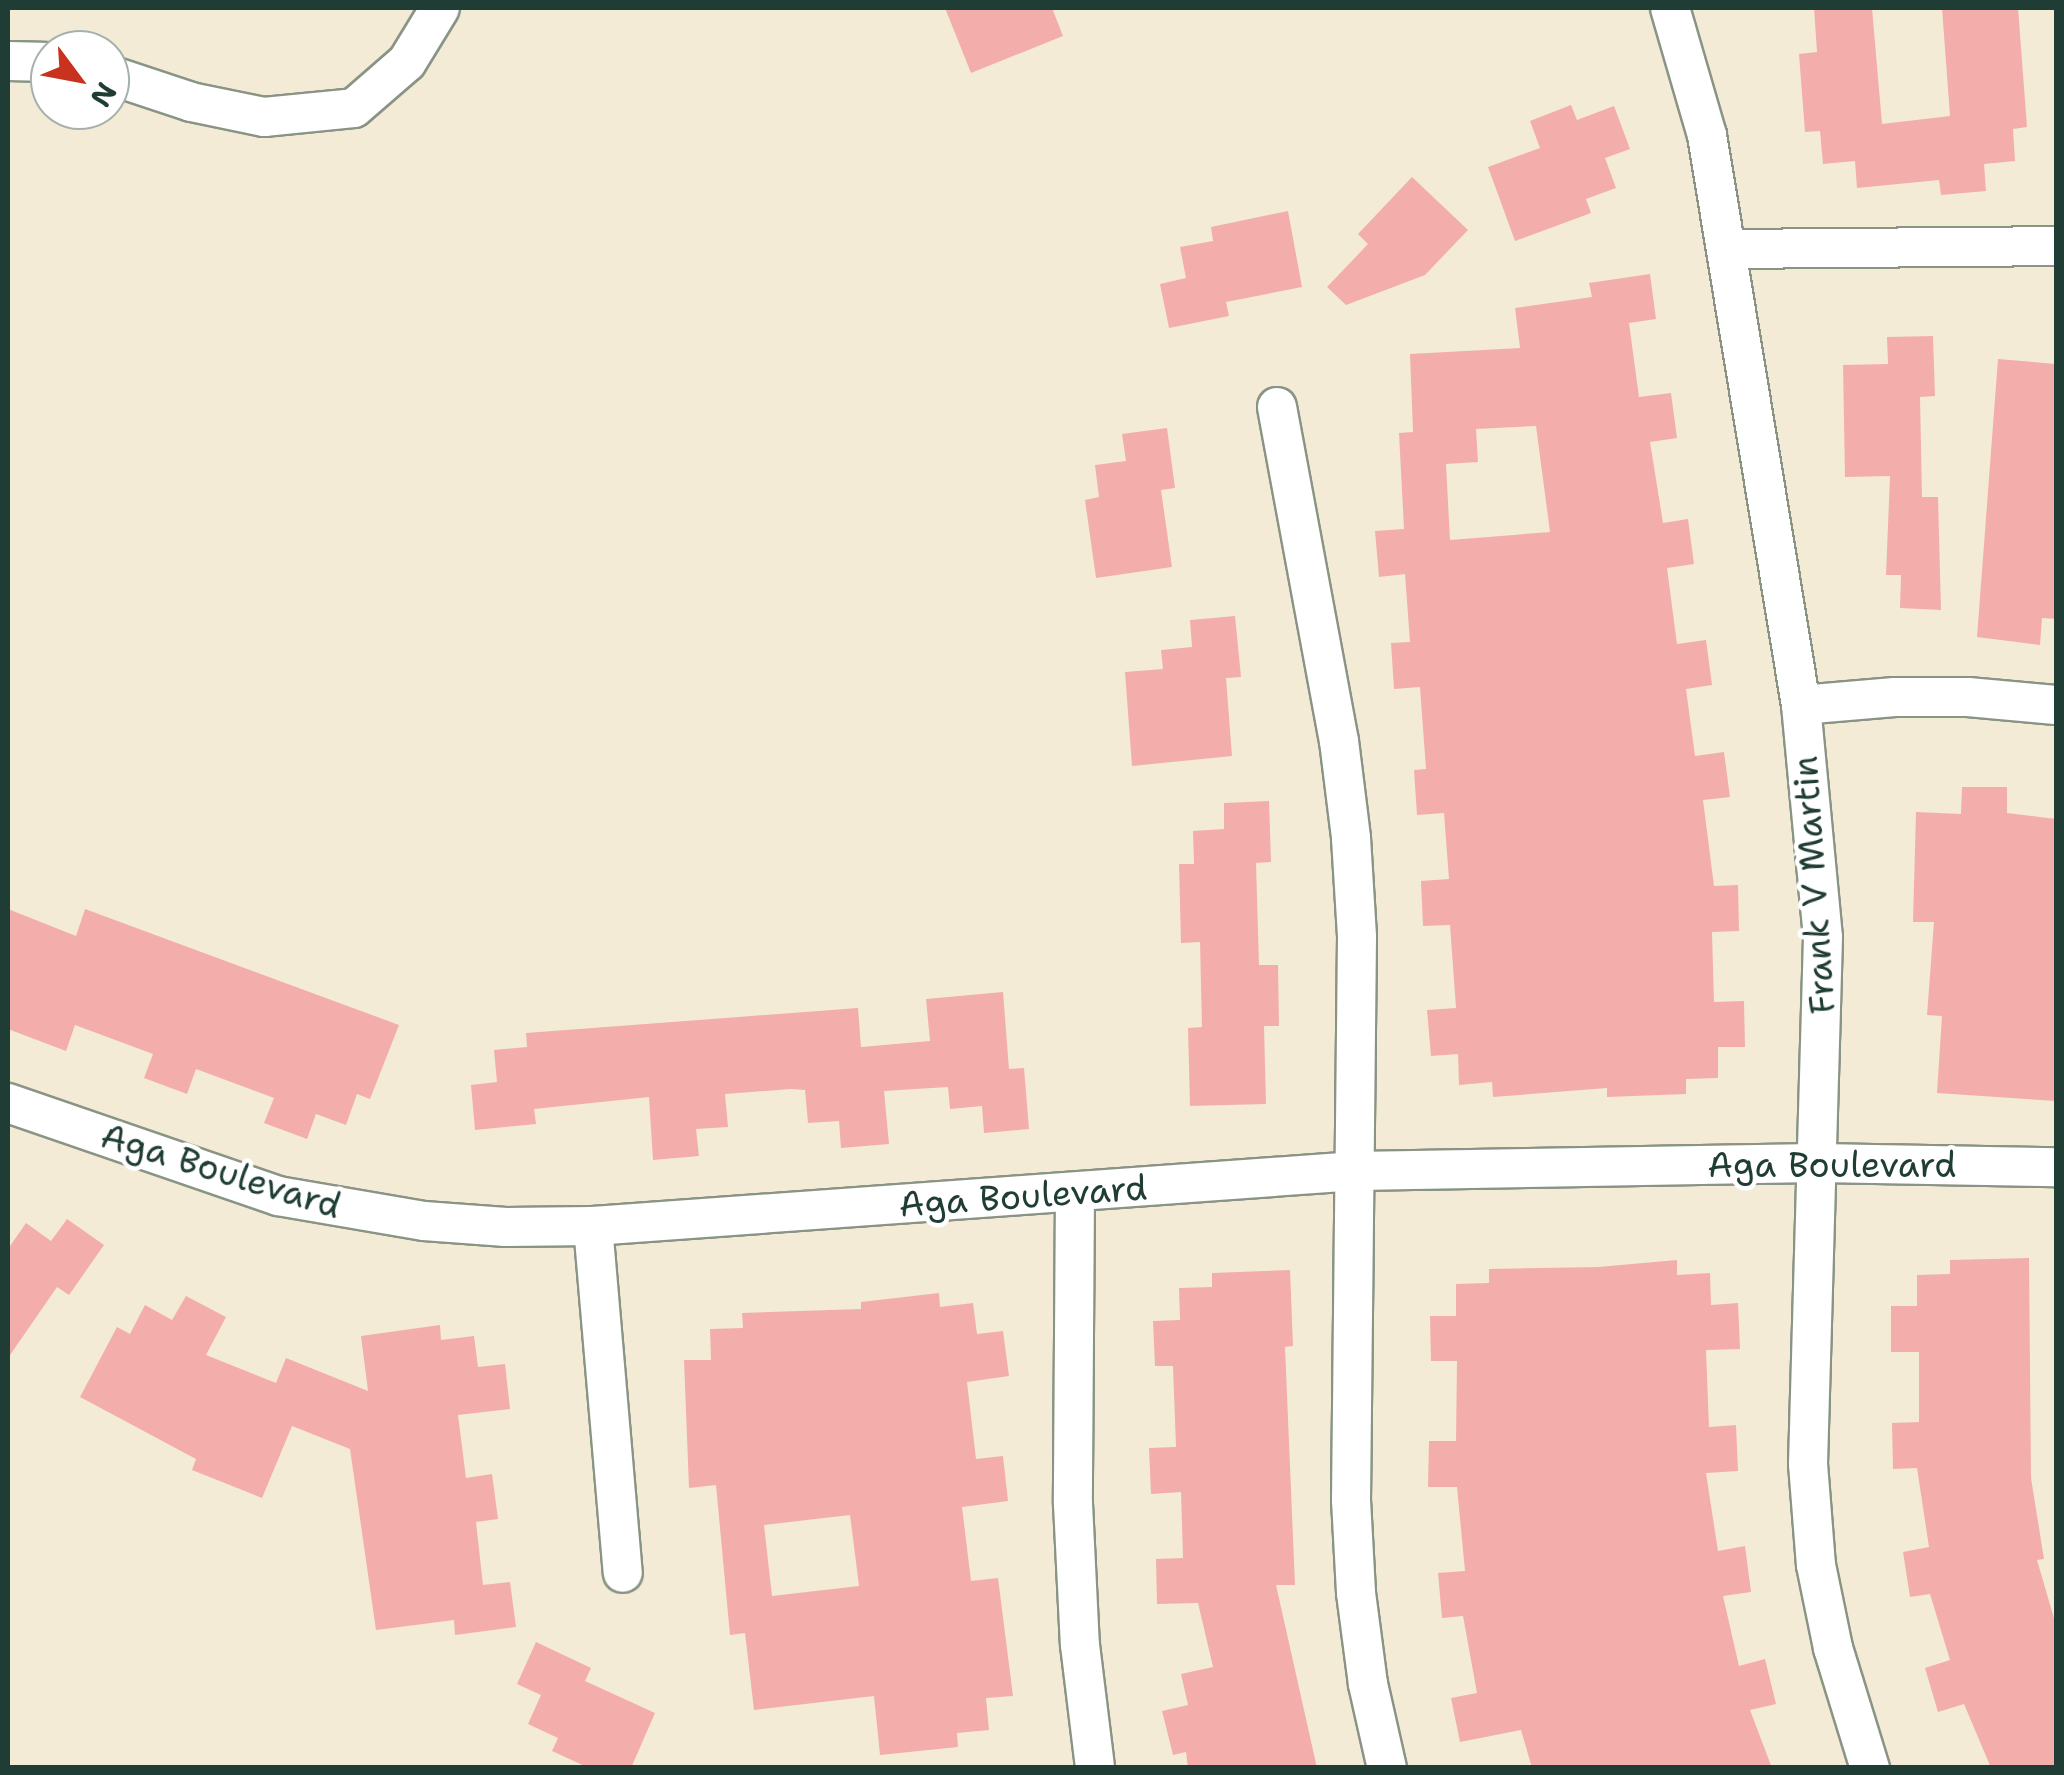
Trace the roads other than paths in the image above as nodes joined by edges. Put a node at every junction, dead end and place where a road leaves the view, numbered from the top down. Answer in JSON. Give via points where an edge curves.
{"nodes":[{"id":1,"x":440,"y":8,"type":"edge"},
{"id":2,"x":1670,"y":8,"type":"edge"},
{"id":3,"x":130,"y":82,"type":"edge"},
{"id":4,"x":2056,"y":246,"type":"edge"},
{"id":5,"x":1728,"y":249,"type":"junction"},
{"id":6,"x":1276,"y":407,"type":"dead end"},
{"id":7,"x":2056,"y":705,"type":"edge"},
{"id":8,"x":1801,"y":706,"type":"junction"},
{"id":9,"x":8,"y":1103,"type":"edge"},
{"id":10,"x":1815,"y":1164,"type":"junction"},
{"id":11,"x":2056,"y":1167,"type":"edge"},
{"id":12,"x":1356,"y":1171,"type":"junction"},
{"id":13,"x":1076,"y":1192,"type":"junction"},
{"id":14,"x":593,"y":1226,"type":"junction"},
{"id":15,"x":624,"y":1573,"type":"dead end"},
{"id":16,"x":1095,"y":1768,"type":"edge"},
{"id":17,"x":1388,"y":1768,"type":"edge"},
{"id":18,"x":1870,"y":1768,"type":"edge"}],
"edges":[{"from":1,"to":3,"type":"street","via":[[407,62],[354,108],[264,117]]},
{"from":2,"to":5,"type":"street","name":"Frank V Martin","via":[[1707,135]]},
{"from":4,"to":5,"type":"street"},
{"from":5,"to":8,"type":"street","name":"Frank V Martin"},
{"from":6,"to":12,"type":"street","via":[[1339,742],[1350,838]]},
{"from":7,"to":8,"type":"street","via":[[1894,697]]},
{"from":8,"to":10,"type":"street","name":"Frank V Martin","via":[[1823,937]]},
{"from":9,"to":14,"type":"street","name":"Aga Boulevard","via":[[278,1196],[424,1221]]},
{"from":10,"to":11,"type":"street","name":"Aga Boulevard"},
{"from":10,"to":12,"type":"street","name":"Aga Boulevard"},
{"from":10,"to":18,"type":"street","name":"Frank V Martin","via":[[1808,1464],[1816,1565]]},
{"from":12,"to":13,"type":"street","name":"Aga Boulevard"},
{"from":12,"to":17,"type":"street","via":[[1352,1519],[1368,1684]]},
{"from":13,"to":14,"type":"street","name":"Aga Boulevard"},
{"from":13,"to":16,"type":"street","via":[[1074,1504],[1080,1645]]},
{"from":14,"to":15,"type":"street"}]}
